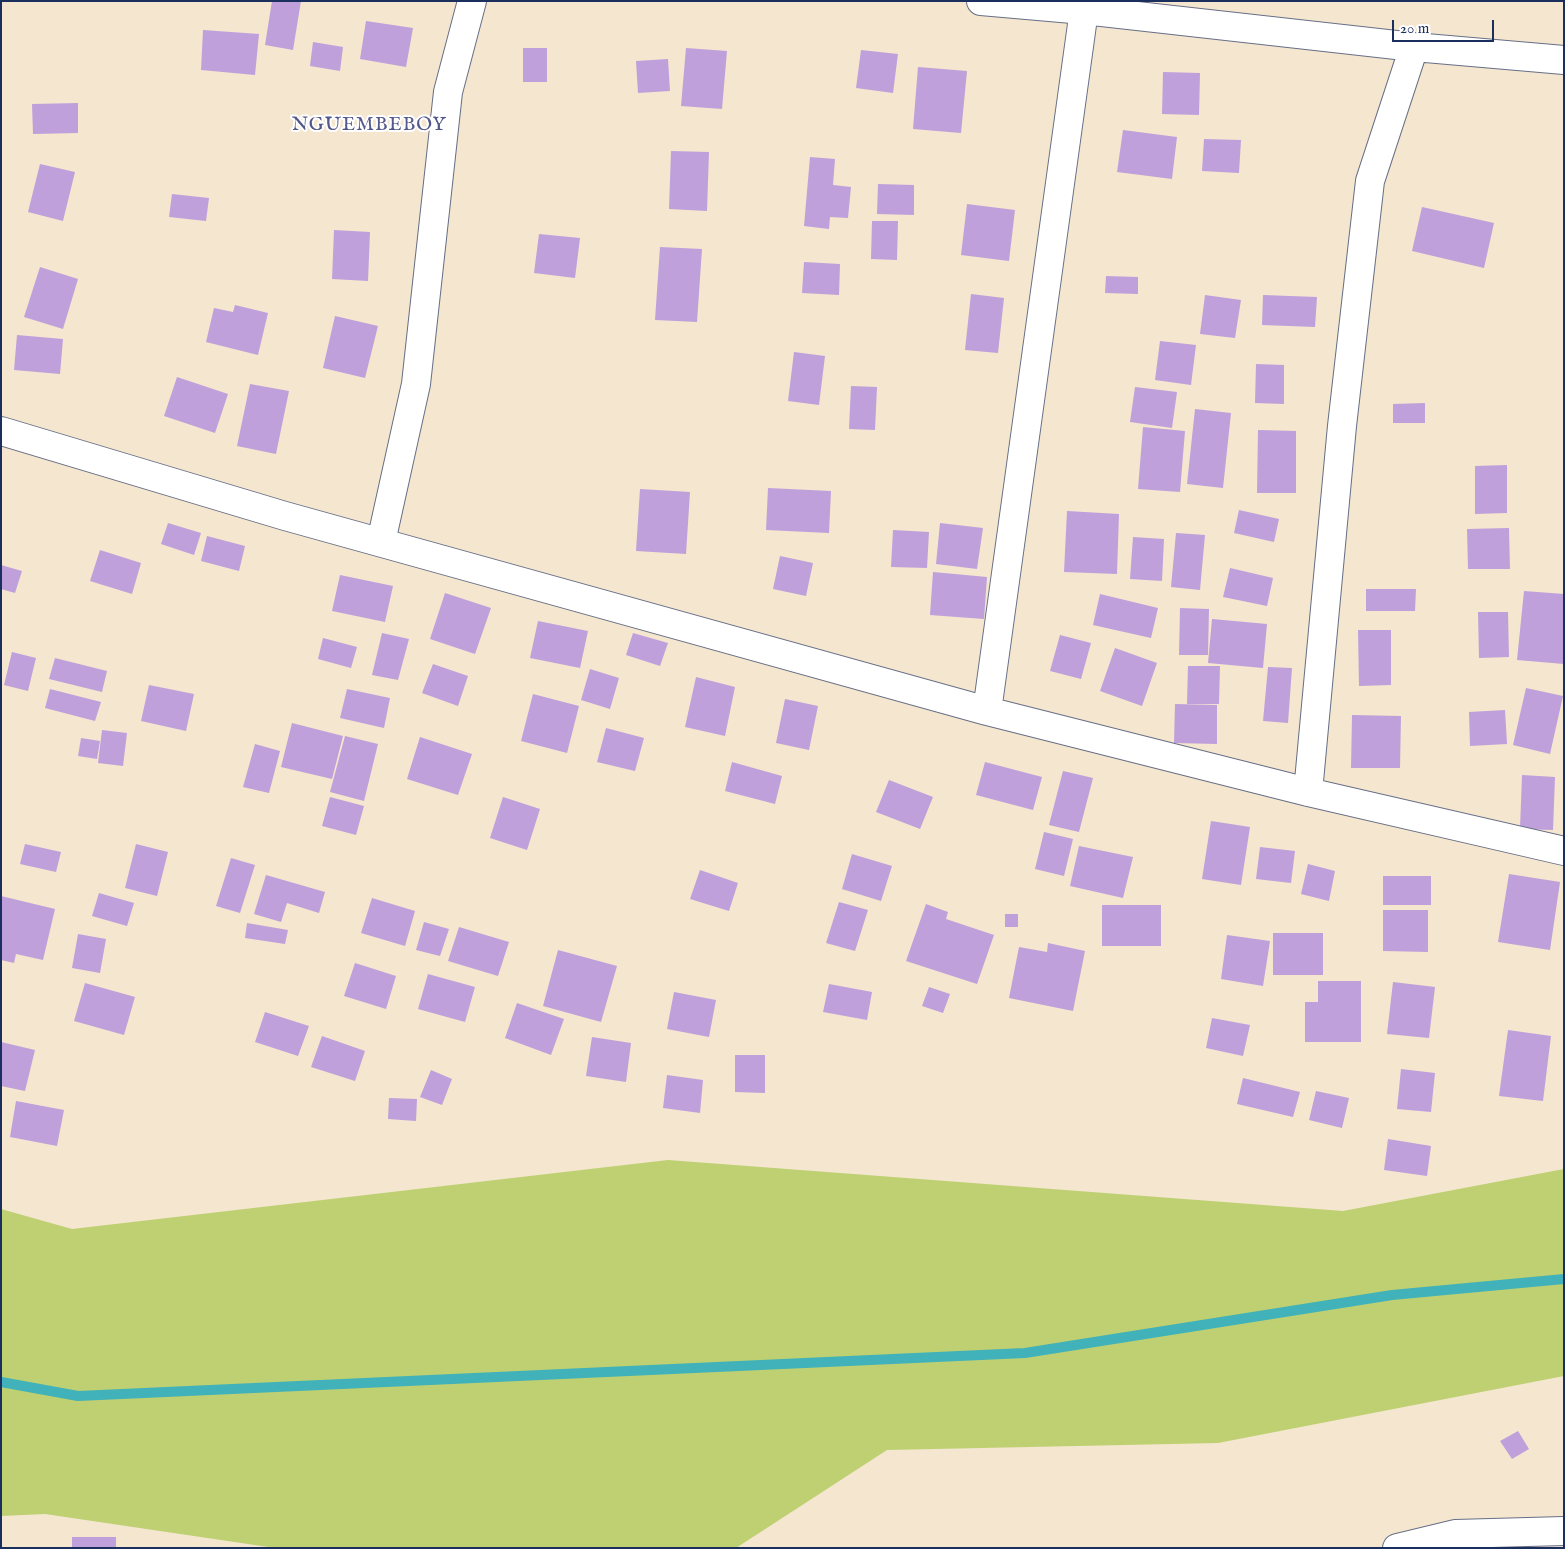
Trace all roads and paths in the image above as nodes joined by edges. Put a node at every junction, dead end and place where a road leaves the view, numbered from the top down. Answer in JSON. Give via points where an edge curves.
{"nodes":[{"id":1,"x":472,"y":1,"type":"edge"},
{"id":2,"x":981,"y":1,"type":"edge"},
{"id":3,"x":1084,"y":10,"type":"junction"},
{"id":4,"x":1414,"y":47,"type":"junction"},
{"id":5,"x":1564,"y":60,"type":"edge"},
{"id":6,"x":1,"y":431,"type":"edge"},
{"id":7,"x":381,"y":542,"type":"junction"},
{"id":8,"x":987,"y":711,"type":"junction"},
{"id":9,"x":1308,"y":792,"type":"junction"},
{"id":10,"x":1564,"y":851,"type":"edge"},
{"id":11,"x":1564,"y":1531,"type":"edge"},
{"id":12,"x":1398,"y":1548,"type":"edge"}],
"edges":[{"from":1,"to":7,"type":"street","via":[[448,92],[416,384]]},
{"from":2,"to":3,"type":"street"},
{"from":3,"to":4,"type":"street"},
{"from":3,"to":8,"type":"street"},
{"from":4,"to":5,"type":"street"},
{"from":4,"to":9,"type":"street","via":[[1370,181],[1342,426]]},
{"from":6,"to":7,"type":"street"},
{"from":7,"to":8,"type":"street"},
{"from":8,"to":9,"type":"street"},
{"from":9,"to":10,"type":"street"},
{"from":11,"to":12,"type":"street","via":[[1455,1534]]}]}
